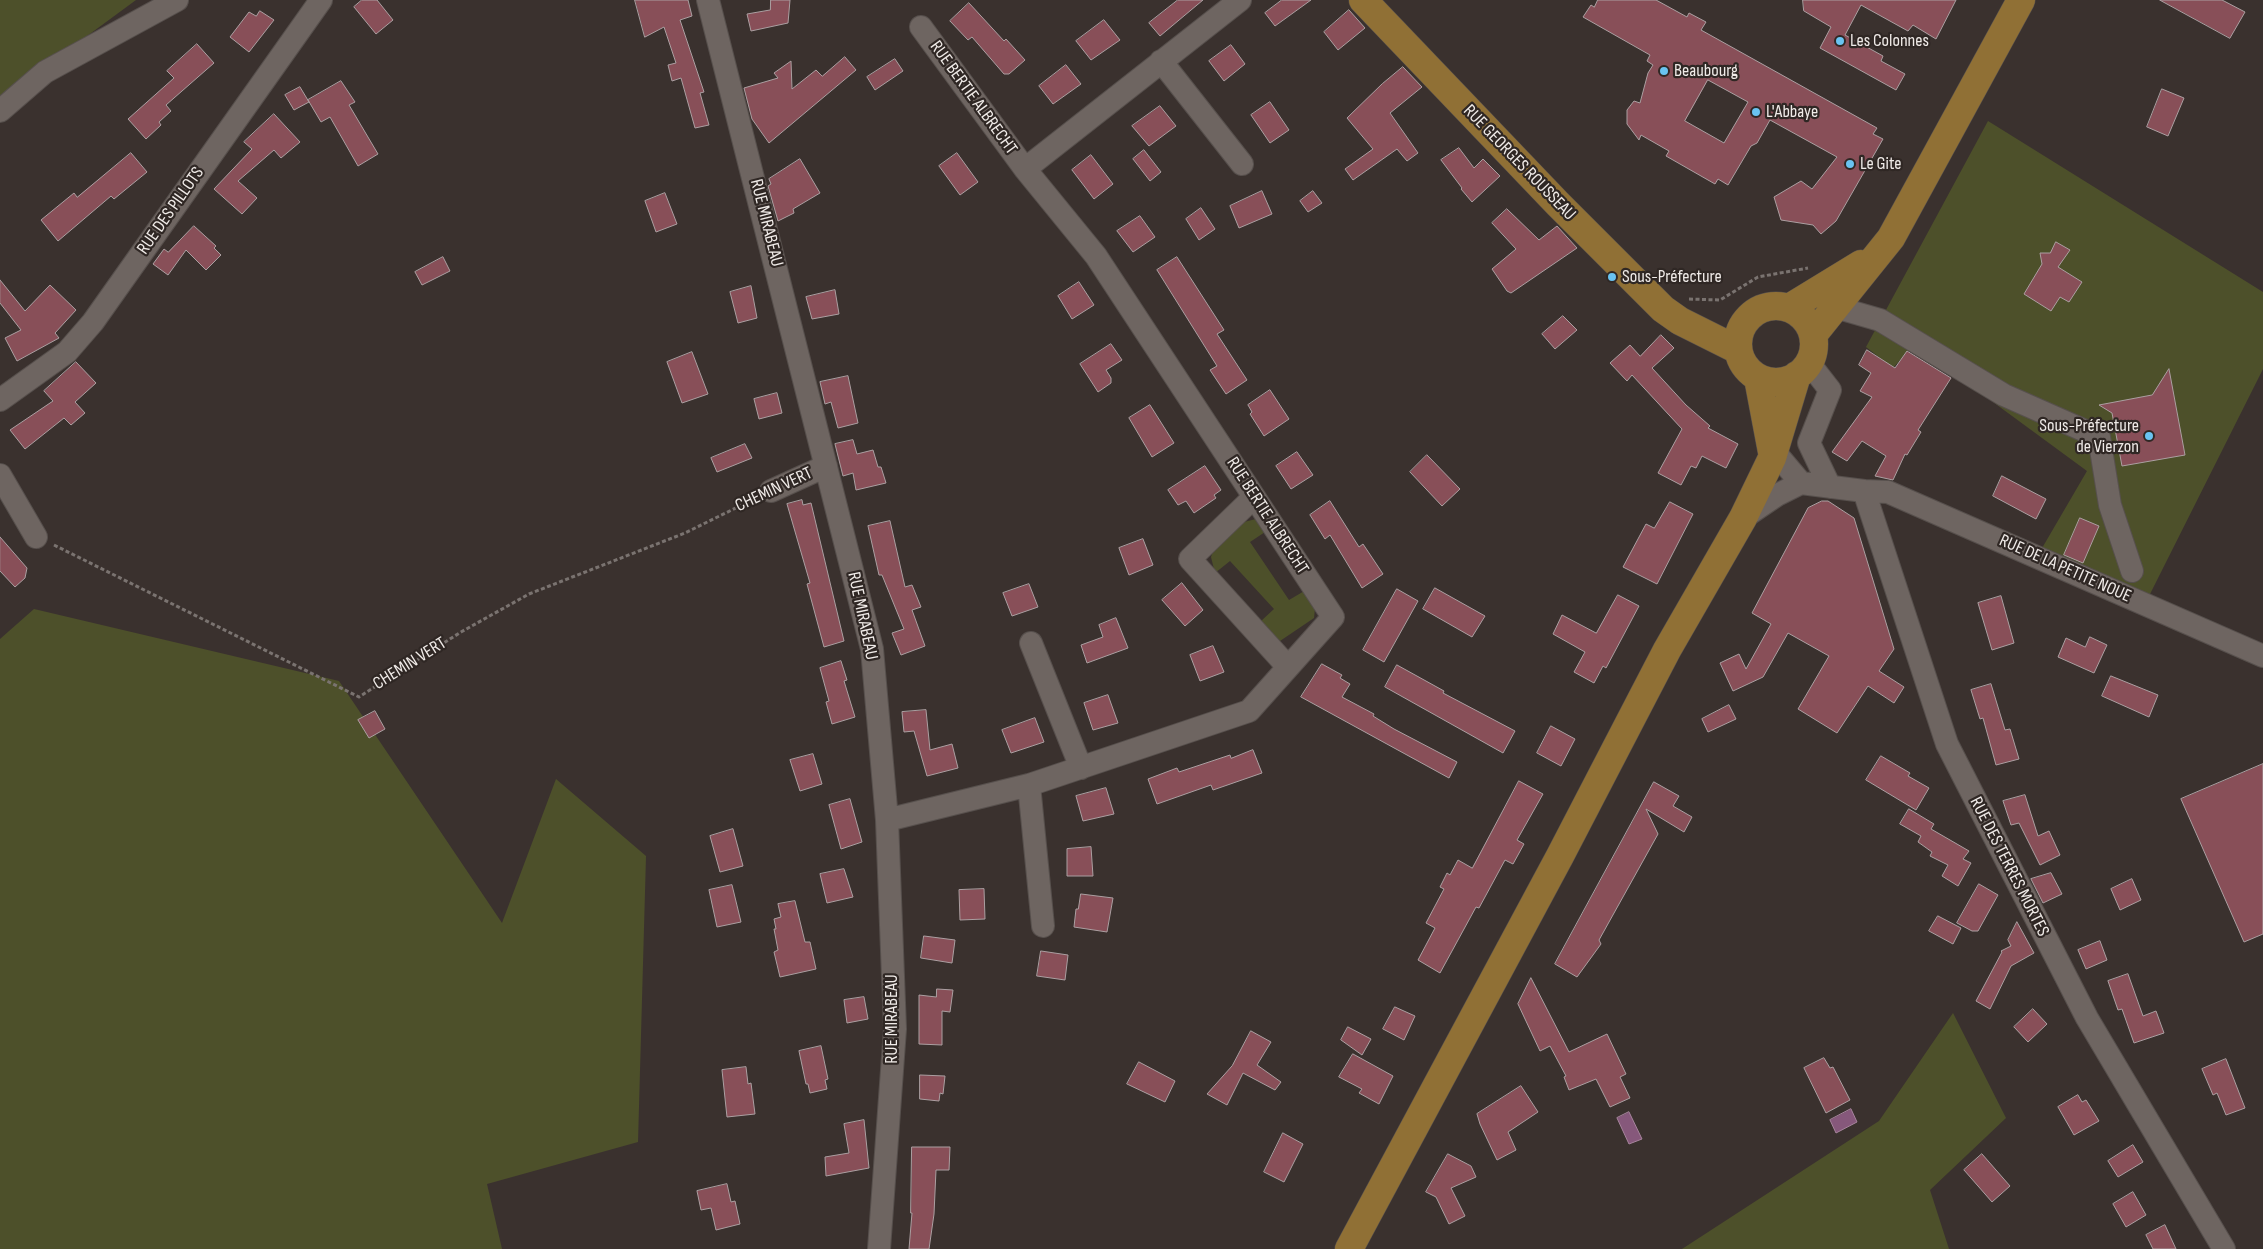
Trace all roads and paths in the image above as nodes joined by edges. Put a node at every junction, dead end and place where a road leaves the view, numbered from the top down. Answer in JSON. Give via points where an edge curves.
{"nodes":[{"id":1,"x":177,"y":0,"type":"edge"},
{"id":2,"x":321,"y":0,"type":"edge"},
{"id":3,"x":708,"y":0,"type":"edge"},
{"id":4,"x":1240,"y":0,"type":"edge"},
{"id":5,"x":1363,"y":0,"type":"edge"},
{"id":6,"x":2021,"y":0,"type":"edge"},
{"id":7,"x":921,"y":27,"type":"dead end"},
{"id":8,"x":1161,"y":61,"type":"junction"},
{"id":9,"x":0,"y":111,"type":"edge"},
{"id":10,"x":1242,"y":164,"type":"dead end"},
{"id":11,"x":1025,"y":169,"type":"junction"},
{"id":12,"x":1875,"y":256,"type":"junction"},
{"id":13,"x":1812,"y":267,"type":"dead end"},
{"id":14,"x":1835,"y":307,"type":"junction"},
{"id":15,"x":1789,"y":308,"type":"junction"},
{"id":16,"x":1684,"y":310,"type":"junction"},
{"id":17,"x":1748,"y":318,"type":"junction"},
{"id":18,"x":1813,"y":335,"type":"junction"},
{"id":19,"x":1738,"y":350,"type":"junction"},
{"id":20,"x":1803,"y":369,"type":"junction"},
{"id":21,"x":1758,"y":378,"type":"junction"},
{"id":22,"x":0,"y":400,"type":"edge"},
{"id":23,"x":1773,"y":455,"type":"junction"},
{"id":24,"x":826,"y":466,"type":"junction"},
{"id":25,"x":0,"y":475,"type":"edge"},
{"id":26,"x":1801,"y":483,"type":"junction"},
{"id":27,"x":1830,"y":487,"type":"junction"},
{"id":28,"x":771,"y":491,"type":"joint"},
{"id":29,"x":1864,"y":491,"type":"junction"},
{"id":30,"x":1254,"y":497,"type":"junction"},
{"id":31,"x":1743,"y":518,"type":"junction"},
{"id":32,"x":36,"y":537,"type":"joint"},
{"id":33,"x":2132,"y":571,"type":"dead end"},
{"id":34,"x":1031,"y":643,"type":"dead end"},
{"id":35,"x":2263,"y":656,"type":"edge"},
{"id":36,"x":1288,"y":667,"type":"junction"},
{"id":37,"x":1081,"y":768,"type":"junction"},
{"id":38,"x":1029,"y":785,"type":"junction"},
{"id":39,"x":887,"y":820,"type":"junction"},
{"id":40,"x":1043,"y":926,"type":"dead end"},
{"id":41,"x":879,"y":1249,"type":"edge"},
{"id":42,"x":1348,"y":1249,"type":"edge"},
{"id":43,"x":2224,"y":1249,"type":"edge"}],
"edges":[{"from":1,"to":9,"type":"street","via":[[45,72]]},
{"from":2,"to":22,"type":"street","name":"RUE DES PILLOTS","via":[[92,322],[67,352]]},
{"from":3,"to":24,"type":"street","name":"RUE MIRABEAU"},
{"from":4,"to":8,"type":"street","name":"RUE BERTIE ALBRECHT"},
{"from":5,"to":16,"type":"main road","name":"RUE GEORGES ROUSSEAU","via":[[1663,309]]},
{"from":6,"to":12,"type":"main road","via":[[1895,231]]},
{"from":7,"to":11,"type":"street","name":"RUE BERTIE ALBRECHT"},
{"from":8,"to":10,"type":"street"},
{"from":8,"to":11,"type":"street","name":"RUE BERTIE ALBRECHT"},
{"from":11,"to":30,"type":"street","name":"RUE BERTIE ALBRECHT","via":[[1096,256]]},
{"from":12,"to":14,"type":"main road"},
{"from":12,"to":15,"type":"main road"},
{"from":13,"to":16,"type":"path","via":[[1758,277],[1720,300]]},
{"from":14,"to":18,"type":"main road"},
{"from":14,"to":33,"type":"street","via":[[1880,320],[2004,395],[2099,437],[2110,505]]},
{"from":15,"to":17,"type":"main road","via":[[1765,307]]},
{"from":15,"to":18,"type":"main road","via":[[1808,323]]},
{"from":16,"to":17,"type":"main road"},
{"from":16,"to":19,"type":"main road","name":"RUE GEORGES ROUSSEAU"},
{"from":17,"to":19,"type":"main road","via":[[1740,333]]},
{"from":18,"to":20,"type":"main road","via":[[1814,345]]},
{"from":19,"to":21,"type":"main road","via":[[1742,361]]},
{"from":20,"to":21,"type":"main road","via":[[1778,382]]},
{"from":20,"to":23,"type":"main road"},
{"from":20,"to":27,"type":"street","via":[[1830,390],[1809,443]]},
{"from":21,"to":23,"type":"main road"},
{"from":23,"to":26,"type":"street"},
{"from":23,"to":31,"type":"main road"},
{"from":24,"to":28,"type":"street","name":"CHEMIN VERT"},
{"from":24,"to":39,"type":"street","name":"RUE MIRABEAU","via":[[872,649]]},
{"from":25,"to":32,"type":"street"},
{"from":26,"to":27,"type":"street"},
{"from":26,"to":31,"type":"street"},
{"from":27,"to":29,"type":"street"},
{"from":28,"to":32,"type":"path","name":"CHEMIN VERT","via":[[685,533],[529,594],[359,697]]},
{"from":29,"to":35,"type":"street","name":"RUE DE LA PETITE NOUE","via":[[1888,492]]},
{"from":29,"to":43,"type":"street","name":"RUE DES TERRES MORTES","via":[[1947,744],[2087,1018]]},
{"from":30,"to":36,"type":"street","name":"RUE BERTIE ALBRECHT","via":[[1333,617]]},
{"from":30,"to":36,"type":"street","via":[[1190,559]]},
{"from":31,"to":42,"type":"main road","via":[[1667,650]]},
{"from":34,"to":37,"type":"street"},
{"from":36,"to":37,"type":"street","name":"RUE BERTIE ALBRECHT","via":[[1249,711]]},
{"from":37,"to":38,"type":"street","name":"RUE BERTIE ALBRECHT"},
{"from":38,"to":39,"type":"street","name":"RUE BERTIE ALBRECHT"},
{"from":38,"to":40,"type":"street"},
{"from":39,"to":41,"type":"street","name":"RUE MIRABEAU","via":[[894,1029]]}]}
